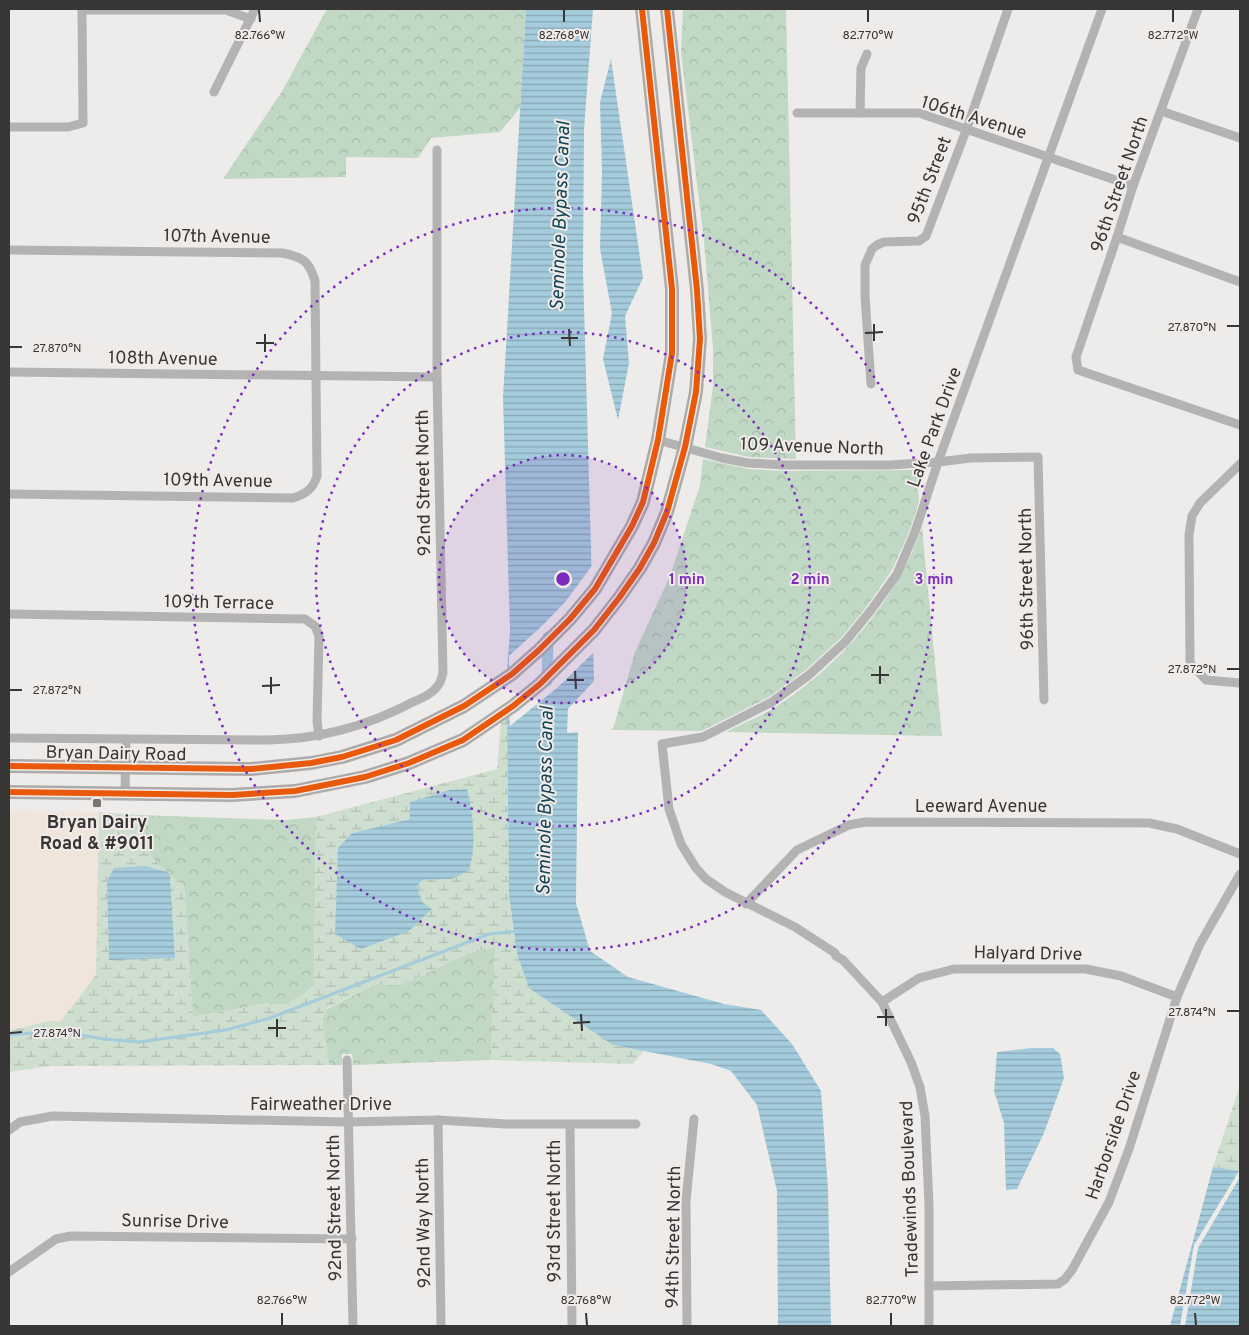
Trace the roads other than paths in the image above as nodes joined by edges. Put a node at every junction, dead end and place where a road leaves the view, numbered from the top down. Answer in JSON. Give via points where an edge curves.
{"nodes":[{"id":1,"x":255,"y":9,"type":"edge"},
{"id":2,"x":642,"y":9,"type":"edge"},
{"id":3,"x":667,"y":9,"type":"edge"},
{"id":4,"x":1008,"y":9,"type":"edge"},
{"id":5,"x":1102,"y":9,"type":"edge"},
{"id":6,"x":1198,"y":9,"type":"edge"},
{"id":7,"x":82,"y":10,"type":"edge"},
{"id":8,"x":250,"y":19,"type":"junction"},
{"id":9,"x":867,"y":54,"type":"dead end"},
{"id":10,"x":214,"y":92,"type":"dead end"},
{"id":11,"x":1161,"y":111,"type":"junction"},
{"id":12,"x":797,"y":113,"type":"dead end"},
{"id":13,"x":860,"y":113,"type":"junction"},
{"id":14,"x":9,"y":127,"type":"edge"},
{"id":15,"x":967,"y":128,"type":"junction"},
{"id":16,"x":1240,"y":138,"type":"edge"},
{"id":17,"x":436,"y":150,"type":"dead end"},
{"id":18,"x":1049,"y":158,"type":"junction"},
{"id":19,"x":1134,"y":186,"type":"junction"},
{"id":20,"x":1118,"y":237,"type":"junction"},
{"id":21,"x":9,"y":250,"type":"edge"},
{"id":22,"x":1240,"y":282,"type":"edge"},
{"id":23,"x":9,"y":372,"type":"edge"},
{"id":24,"x":316,"y":377,"type":"junction"},
{"id":25,"x":437,"y":377,"type":"junction"},
{"id":26,"x":871,"y":384,"type":"dead end"},
{"id":27,"x":1240,"y":425,"type":"edge"},
{"id":28,"x":658,"y":440,"type":"junction"},
{"id":29,"x":685,"y":447,"type":"junction"},
{"id":30,"x":1038,"y":457,"type":"joint"},
{"id":31,"x":938,"y":462,"type":"junction"},
{"id":32,"x":1240,"y":464,"type":"edge"},
{"id":33,"x":9,"y":494,"type":"edge"},
{"id":34,"x":9,"y":614,"type":"edge"},
{"id":35,"x":1240,"y":683,"type":"edge"},
{"id":36,"x":1044,"y":700,"type":"dead end"},
{"id":37,"x":319,"y":736,"type":"junction"},
{"id":38,"x":9,"y":738,"type":"edge"},
{"id":39,"x":126,"y":739,"type":"junction"},
{"id":40,"x":662,"y":744,"type":"joint"},
{"id":41,"x":9,"y":766,"type":"edge"},
{"id":42,"x":125,"y":767,"type":"junction"},
{"id":43,"x":9,"y":792,"type":"edge"},
{"id":44,"x":125,"y":794,"type":"junction"},
{"id":45,"x":1240,"y":854,"type":"edge"},
{"id":46,"x":1240,"y":874,"type":"edge"},
{"id":47,"x":746,"y":904,"type":"junction"},
{"id":48,"x":1178,"y":997,"type":"junction"},
{"id":49,"x":882,"y":1002,"type":"junction"},
{"id":50,"x":347,"y":1060,"type":"dead end"},
{"id":51,"x":694,"y":1119,"type":"dead end"},
{"id":52,"x":438,"y":1120,"type":"junction"},
{"id":53,"x":348,"y":1122,"type":"junction"},
{"id":54,"x":636,"y":1124,"type":"dead end"},
{"id":55,"x":570,"y":1125,"type":"junction"},
{"id":56,"x":9,"y":1130,"type":"edge"},
{"id":57,"x":352,"y":1239,"type":"junction"},
{"id":58,"x":9,"y":1272,"type":"edge"},
{"id":59,"x":929,"y":1286,"type":"junction"},
{"id":60,"x":353,"y":1326,"type":"edge"},
{"id":61,"x":441,"y":1326,"type":"edge"},
{"id":62,"x":572,"y":1326,"type":"edge"},
{"id":63,"x":688,"y":1326,"type":"edge"},
{"id":64,"x":929,"y":1326,"type":"edge"}],
"edges":[{"from":1,"to":8,"type":"street"},
{"from":2,"to":28,"type":"main road","name":"Bryan Dairy Road","via":[[672,289],[672,353]]},
{"from":3,"to":29,"type":"main road","via":[[700,339],[696,392]]},
{"from":4,"to":15,"type":"street","name":"95th Street"},
{"from":5,"to":18,"type":"street","name":"Lake Park Drive"},
{"from":6,"to":11,"type":"street","name":"96th Street North"},
{"from":7,"to":8,"type":"street","via":[[226,10]]},
{"from":7,"to":14,"type":"street","via":[[83,123],[68,127]]},
{"from":8,"to":10,"type":"street"},
{"from":9,"to":13,"type":"street","via":[[861,68]]},
{"from":11,"to":16,"type":"street"},
{"from":11,"to":19,"type":"street","name":"96th Street North"},
{"from":12,"to":13,"type":"street","name":"106th Avenue"},
{"from":13,"to":15,"type":"street","name":"106th Avenue","via":[[919,113]]},
{"from":15,"to":18,"type":"street","name":"106th Avenue"},
{"from":15,"to":26,"type":"street","name":"95th Street","via":[[926,236],[919,241],[877,245],[865,265]]},
{"from":17,"to":25,"type":"street","name":"92nd Street North"},
{"from":18,"to":19,"type":"street","name":"106th Avenue"},
{"from":18,"to":31,"type":"street","name":"Lake Park Drive"},
{"from":19,"to":20,"type":"street","name":"96th Street North"},
{"from":20,"to":22,"type":"street"},
{"from":20,"to":27,"type":"street","name":"96th Street North","via":[[1076,357],[1078,370]]},
{"from":21,"to":24,"type":"street","name":"107th Avenue","via":[[282,253],[299,256],[311,267],[315,281]]},
{"from":23,"to":24,"type":"street","name":"108th Avenue"},
{"from":24,"to":25,"type":"street","name":"108th Avenue"},
{"from":24,"to":33,"type":"street","name":"109th Avenue","via":[[317,476],[305,494],[294,498]]},
{"from":25,"to":37,"type":"street","name":"92nd Street North","via":[[443,673],[438,685],[420,699],[396,711]]},
{"from":28,"to":29,"type":"street","name":"109 Avenue North"},
{"from":28,"to":42,"type":"main road","name":"Bryan Dairy Road","via":[[643,502],[595,589],[539,650],[512,674],[464,706],[419,730],[373,748],[303,764],[222,769]]},
{"from":29,"to":31,"type":"street","name":"109 Avenue North","via":[[748,463],[889,465]]},
{"from":29,"to":44,"type":"main road","via":[[668,512],[640,568],[619,598],[594,630],[540,684],[462,740],[409,763],[365,777],[295,791],[232,795]]},
{"from":30,"to":31,"type":"street","name":"109 Avenue North"},
{"from":30,"to":36,"type":"street","name":"96th Street North"},
{"from":31,"to":40,"type":"street","name":"Lake Park Drive","via":[[897,574],[846,641],[809,675],[772,702],[703,737]]},
{"from":32,"to":35,"type":"street","via":[[1200,503],[1192,516],[1189,535],[1190,663],[1206,680]]},
{"from":34,"to":37,"type":"street","name":"109th Terrace","via":[[305,619],[316,626],[319,636]]},
{"from":37,"to":39,"type":"street","name":"Bryan Dairy Road","via":[[269,740]]},
{"from":38,"to":39,"type":"street","name":"Bryan Dairy Road"},
{"from":39,"to":42,"type":"street","name":"Bryan Dairy Road"},
{"from":40,"to":47,"type":"street","name":"Tradewinds Boulevard","via":[[669,809],[681,844],[706,879]]},
{"from":41,"to":42,"type":"main road","name":"Bryan Dairy Road"},
{"from":42,"to":44,"type":"street","name":"Bryan Dairy Road"},
{"from":43,"to":44,"type":"main road"},
{"from":45,"to":47,"type":"street","name":"Leeward Avenue","via":[[1149,823],[865,822],[849,825],[796,850]]},
{"from":46,"to":48,"type":"street","name":"Harborside Drive","via":[[1200,944]]},
{"from":47,"to":49,"type":"street","name":"Tradewinds Boulevard","via":[[794,927],[836,953]]},
{"from":48,"to":49,"type":"street","name":"Halyard Drive","via":[[1121,976],[1086,969],[954,969],[919,978]]},
{"from":48,"to":59,"type":"street","name":"Harborside Drive","via":[[1109,1202],[1065,1279],[1058,1284]]},
{"from":49,"to":59,"type":"street","name":"Tradewinds Boulevard","via":[[911,1062],[924,1104]]},
{"from":50,"to":53,"type":"street","name":"92nd Street North"},
{"from":51,"to":63,"type":"street","name":"94th Street North","via":[[686,1201]]},
{"from":52,"to":53,"type":"street","name":"Fairweather Drive"},
{"from":52,"to":55,"type":"street","name":"Fairweather Drive"},
{"from":52,"to":61,"type":"street","name":"92nd Way North"},
{"from":53,"to":56,"type":"street","name":"Fairweather Drive","via":[[53,1116],[20,1122]]},
{"from":53,"to":57,"type":"street","name":"92nd Street North"},
{"from":54,"to":55,"type":"street","name":"Fairweather Drive"},
{"from":55,"to":62,"type":"street","name":"93rd Street North"},
{"from":57,"to":58,"type":"street","name":"Sunrise Drive","via":[[71,1236],[56,1239]]},
{"from":57,"to":60,"type":"street","name":"92nd Street North"},
{"from":59,"to":64,"type":"street","name":"Tradewinds Boulevard"}]}
